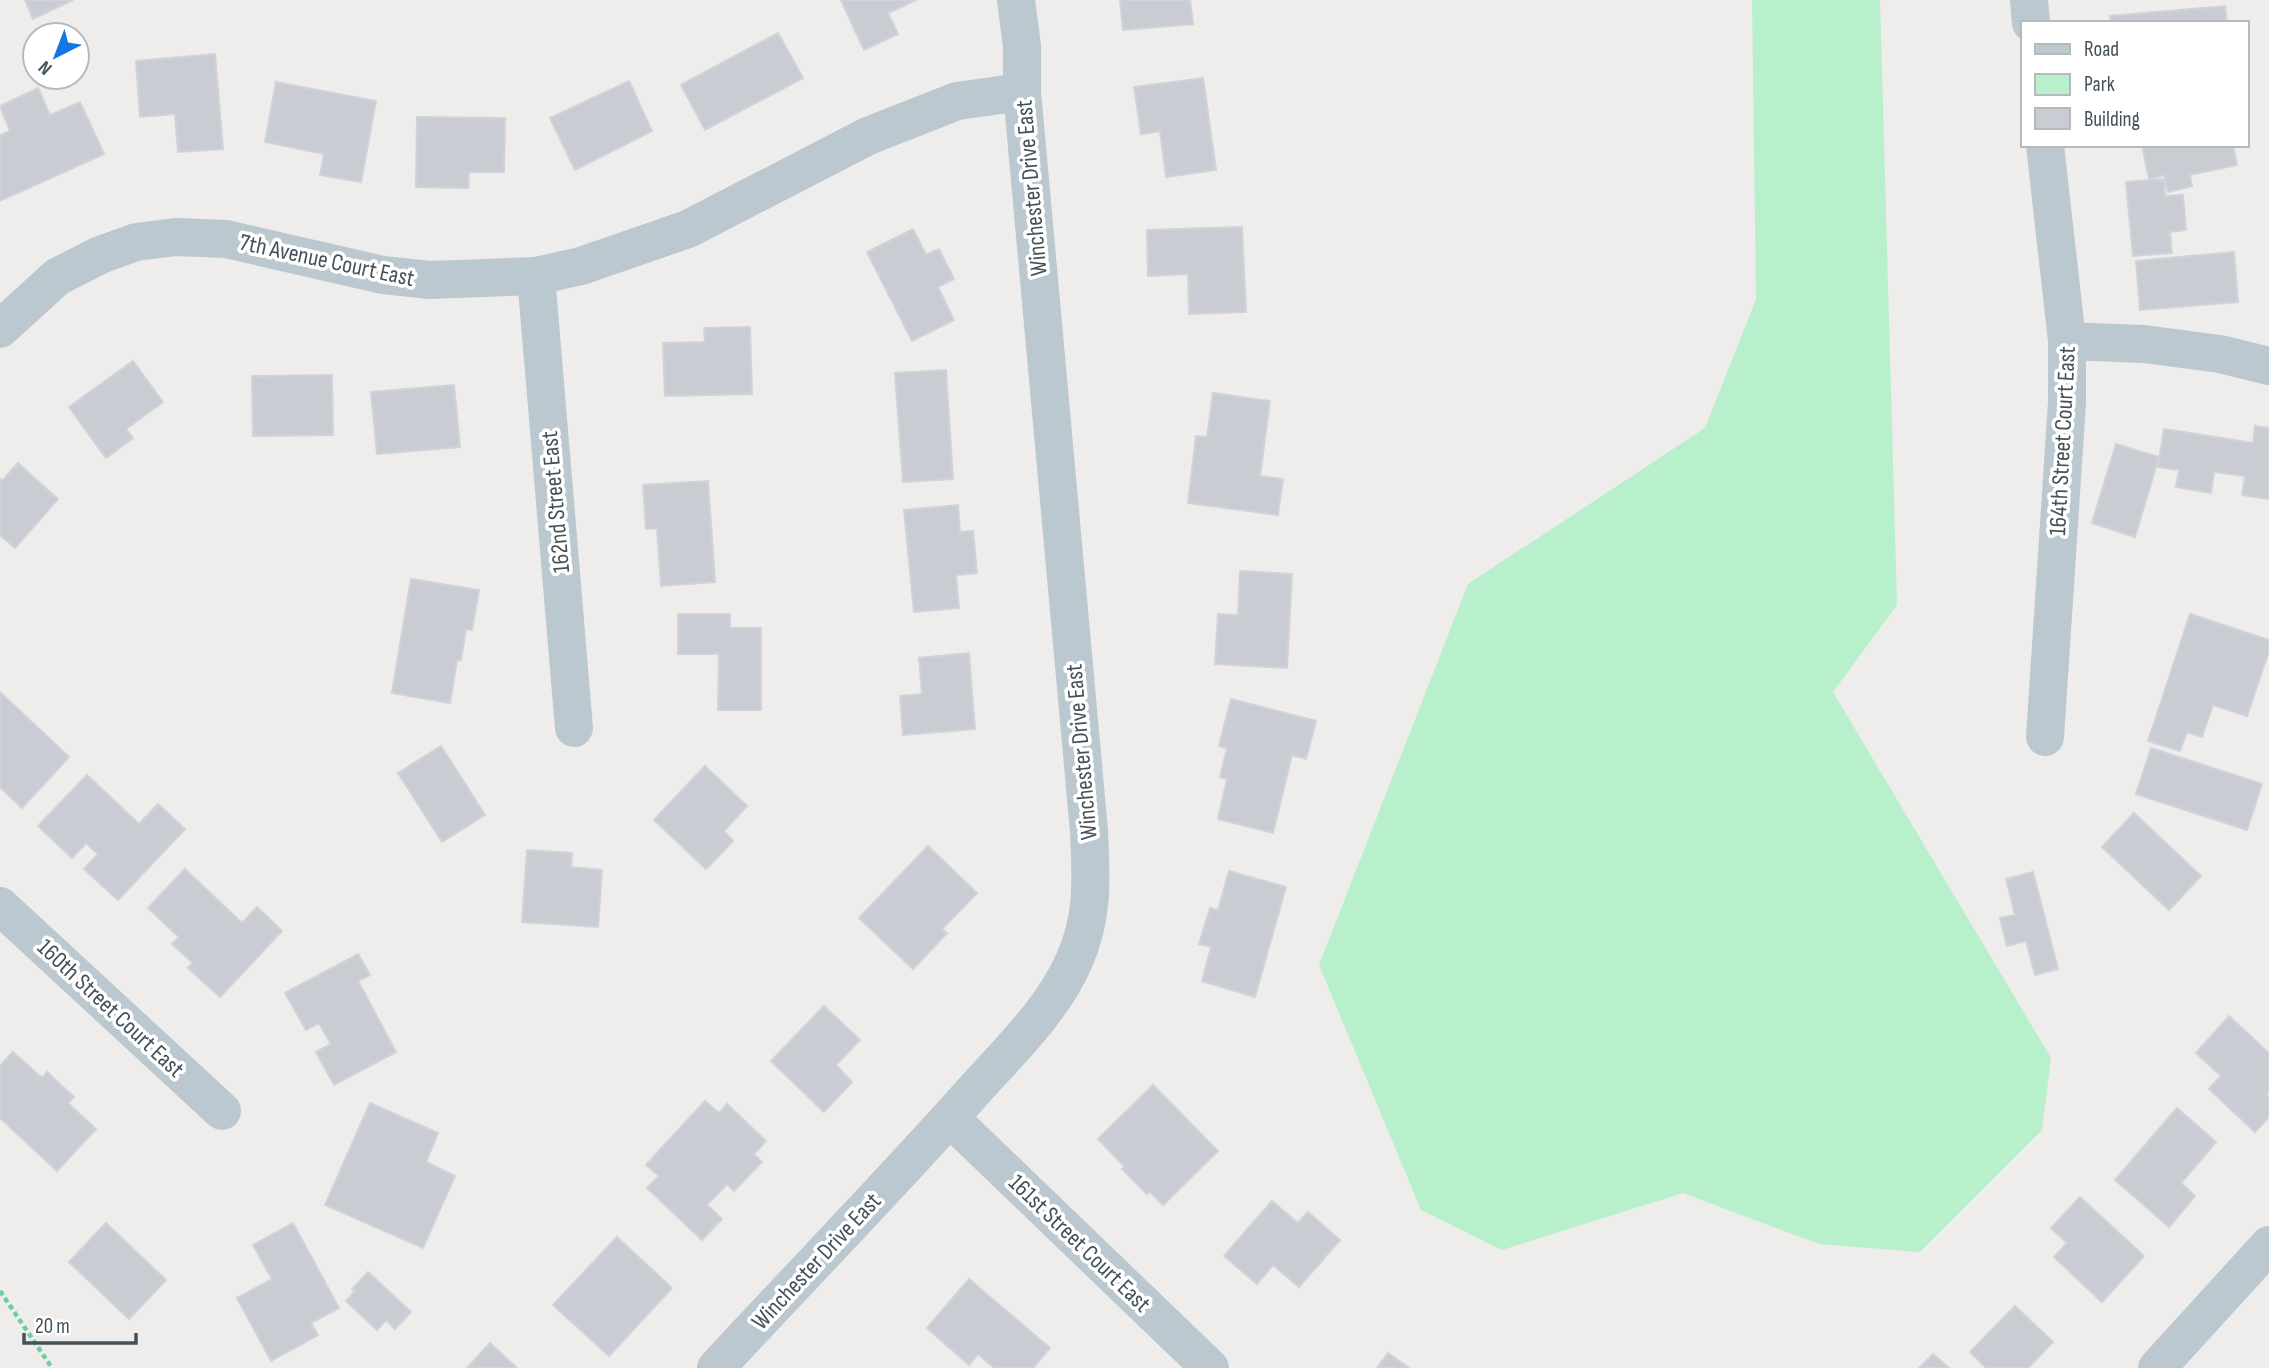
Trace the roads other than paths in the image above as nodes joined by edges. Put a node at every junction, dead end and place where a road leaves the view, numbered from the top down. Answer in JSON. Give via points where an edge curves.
{"nodes":[{"id":1,"x":1016,"y":0,"type":"edge"},
{"id":2,"x":2029,"y":0,"type":"edge"},
{"id":3,"x":2031,"y":21,"type":"edge"},
{"id":4,"x":1022,"y":92,"type":"junction"},
{"id":5,"x":2045,"y":147,"type":"edge"},
{"id":6,"x":536,"y":276,"type":"junction"},
{"id":7,"x":0,"y":328,"type":"edge"},
{"id":8,"x":2067,"y":341,"type":"junction"},
{"id":9,"x":2269,"y":366,"type":"edge"},
{"id":10,"x":574,"y":728,"type":"dead end"},
{"id":11,"x":2045,"y":737,"type":"dead end"},
{"id":12,"x":0,"y":906,"type":"edge"},
{"id":13,"x":222,"y":1111,"type":"dead end"},
{"id":14,"x":950,"y":1118,"type":"junction"},
{"id":15,"x":2269,"y":1245,"type":"edge"},
{"id":16,"x":716,"y":1368,"type":"edge"},
{"id":17,"x":1210,"y":1368,"type":"edge"},
{"id":18,"x":2157,"y":1368,"type":"edge"}],
"edges":[{"from":1,"to":4,"type":"street","name":"Winchester Drive East"},
{"from":2,"to":3,"type":"street"},
{"from":4,"to":6,"type":"street","name":"7th Avenue Court East","via":[[957,101],[868,136],[688,229],[581,266]]},
{"from":4,"to":14,"type":"street","name":"Winchester Drive East","via":[[1092,893],[1086,926],[1057,995]]},
{"from":5,"to":8,"type":"street","name":"164th Street Court East"},
{"from":6,"to":7,"type":"street","name":"7th Avenue Court East","via":[[430,280],[383,275],[226,239],[176,237],[136,242],[57,277]]},
{"from":6,"to":10,"type":"street","name":"162nd Street East"},
{"from":8,"to":9,"type":"street","via":[[2144,344]]},
{"from":8,"to":11,"type":"street","name":"164th Street Court East"},
{"from":12,"to":13,"type":"street","name":"160th Street Court East"},
{"from":14,"to":16,"type":"street","name":"Winchester Drive East"},
{"from":14,"to":17,"type":"street","name":"161st Street Court East"},
{"from":15,"to":18,"type":"street"}]}
